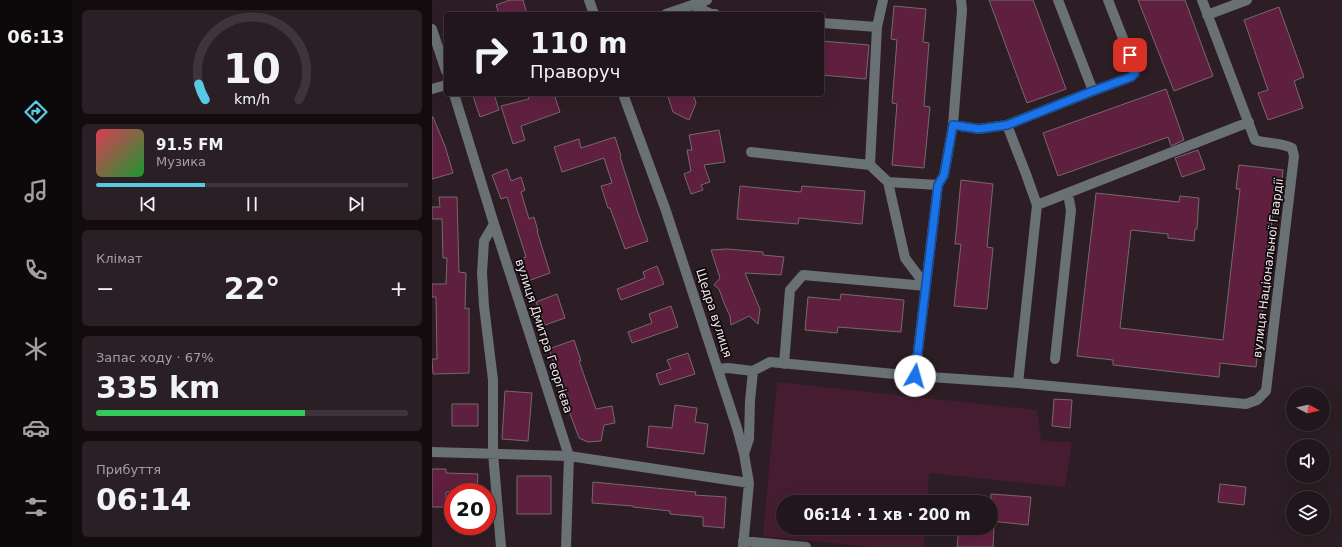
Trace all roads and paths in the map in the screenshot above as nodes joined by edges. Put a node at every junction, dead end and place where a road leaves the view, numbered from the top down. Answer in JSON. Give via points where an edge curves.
{"nodes":[{"id":1,"x":589,"y":0,"type":"edge"},
{"id":2,"x":707,"y":0,"type":"edge"},
{"id":3,"x":883,"y":0,"type":"edge"},
{"id":4,"x":961,"y":0,"type":"edge"},
{"id":5,"x":1058,"y":0,"type":"edge"},
{"id":6,"x":1108,"y":0,"type":"edge"},
{"id":7,"x":1202,"y":0,"type":"edge"},
{"id":8,"x":1247,"y":0,"type":"edge"},
{"id":9,"x":693,"y":5,"type":"junction"},
{"id":10,"x":593,"y":12,"type":"edge"},
{"id":11,"x":672,"y":12,"type":"edge"},
{"id":12,"x":707,"y":12,"type":"edge"},
{"id":13,"x":1207,"y":15,"type":"junction"},
{"id":14,"x":824,"y":23,"type":"edge"},
{"id":15,"x":877,"y":27,"type":"junction"},
{"id":16,"x":432,"y":29,"type":"edge"},
{"id":17,"x":444,"y":65,"type":"edge"},
{"id":18,"x":444,"y":86,"type":"edge"},
{"id":19,"x":432,"y":89,"type":"edge"},
{"id":20,"x":1093,"y":91,"type":"junction"},
{"id":21,"x":455,"y":96,"type":"edge"},
{"id":22,"x":623,"y":96,"type":"edge"},
{"id":23,"x":1249,"y":122,"type":"junction"},
{"id":24,"x":953,"y":125,"type":"junction"},
{"id":25,"x":1007,"y":125,"type":"junction"},
{"id":26,"x":751,"y":152,"type":"dead end"},
{"id":27,"x":870,"y":165,"type":"junction"},
{"id":28,"x":888,"y":182,"type":"junction"},
{"id":29,"x":938,"y":185,"type":"junction"},
{"id":30,"x":1068,"y":194,"type":"junction"},
{"id":31,"x":1037,"y":205,"type":"junction"},
{"id":32,"x":494,"y":224,"type":"junction"},
{"id":33,"x":926,"y":286,"type":"junction"},
{"id":34,"x":1055,"y":359,"type":"dead end"},
{"id":35,"x":784,"y":364,"type":"junction"},
{"id":36,"x":718,"y":369,"type":"junction"},
{"id":37,"x":752,"y":371,"type":"junction"},
{"id":38,"x":915,"y":376,"type":"junction"},
{"id":39,"x":1018,"y":383,"type":"junction"},
{"id":40,"x":432,"y":452,"type":"edge"},
{"id":41,"x":493,"y":453,"type":"junction"},
{"id":42,"x":744,"y":454,"type":"junction"},
{"id":43,"x":569,"y":456,"type":"junction"},
{"id":44,"x":748,"y":482,"type":"junction"},
{"id":45,"x":743,"y":544,"type":"edge"},
{"id":46,"x":501,"y":547,"type":"edge"},
{"id":47,"x":566,"y":547,"type":"edge"},
{"id":48,"x":806,"y":547,"type":"edge"}],
"edges":[{"from":1,"to":10,"type":"street"},
{"from":2,"to":9,"type":"street"},
{"from":3,"to":15,"type":"street"},
{"from":4,"to":24,"type":"street"},
{"from":5,"to":20,"type":"street"},
{"from":6,"to":20,"type":"street","via":[[1135,73],[1131,77]]},
{"from":7,"to":13,"type":"street"},
{"from":8,"to":13,"type":"street"},
{"from":9,"to":11,"type":"street"},
{"from":9,"to":12,"type":"street"},
{"from":13,"to":23,"type":"street"},
{"from":14,"to":15,"type":"street"},
{"from":15,"to":27,"type":"street"},
{"from":16,"to":17,"type":"street"},
{"from":18,"to":19,"type":"street"},
{"from":20,"to":25,"type":"street"},
{"from":21,"to":32,"type":"street","name":"вулиця Дмитра Георгієва"},
{"from":22,"to":36,"type":"street","name":"Щедра вулиця","via":[[665,208]]},
{"from":23,"to":30,"type":"street"},
{"from":23,"to":39,"type":"street","name":"вулиця Національної Гвардії","via":[[1255,140],[1285,145],[1292,148],[1294,156],[1266,391],[1257,400],[1246,404]]},
{"from":24,"to":25,"type":"street","via":[[979,129]]},
{"from":24,"to":29,"type":"street","via":[[944,175]]},
{"from":25,"to":31,"type":"street"},
{"from":26,"to":27,"type":"street"},
{"from":27,"to":28,"type":"street"},
{"from":28,"to":29,"type":"street"},
{"from":28,"to":33,"type":"street","via":[[905,258]]},
{"from":29,"to":33,"type":"street"},
{"from":30,"to":31,"type":"street"},
{"from":30,"to":34,"type":"street","via":[[1071,210]]},
{"from":31,"to":39,"type":"street"},
{"from":32,"to":41,"type":"street","via":[[484,241],[482,273],[493,380]]},
{"from":32,"to":43,"type":"street","name":"вулиця Дмитра Георгієва"},
{"from":33,"to":35,"type":"street","via":[[803,275],[790,290]]},
{"from":33,"to":38,"type":"street"},
{"from":35,"to":37,"type":"street","via":[[770,362]]},
{"from":35,"to":38,"type":"street"},
{"from":36,"to":37,"type":"street"},
{"from":36,"to":42,"type":"street","name":"Щедра вулиця"},
{"from":37,"to":42,"type":"street","via":[[749,439]]},
{"from":38,"to":39,"type":"street"},
{"from":40,"to":41,"type":"street"},
{"from":41,"to":43,"type":"street"},
{"from":41,"to":46,"type":"street"},
{"from":42,"to":44,"type":"street","name":"Щедра вулиця"},
{"from":43,"to":44,"type":"street"},
{"from":43,"to":47,"type":"street","name":"вулиця Дмитра Георгієва"},
{"from":44,"to":45,"type":"street","name":"Щедра вулиця"},
{"from":45,"to":48,"type":"street"}]}
